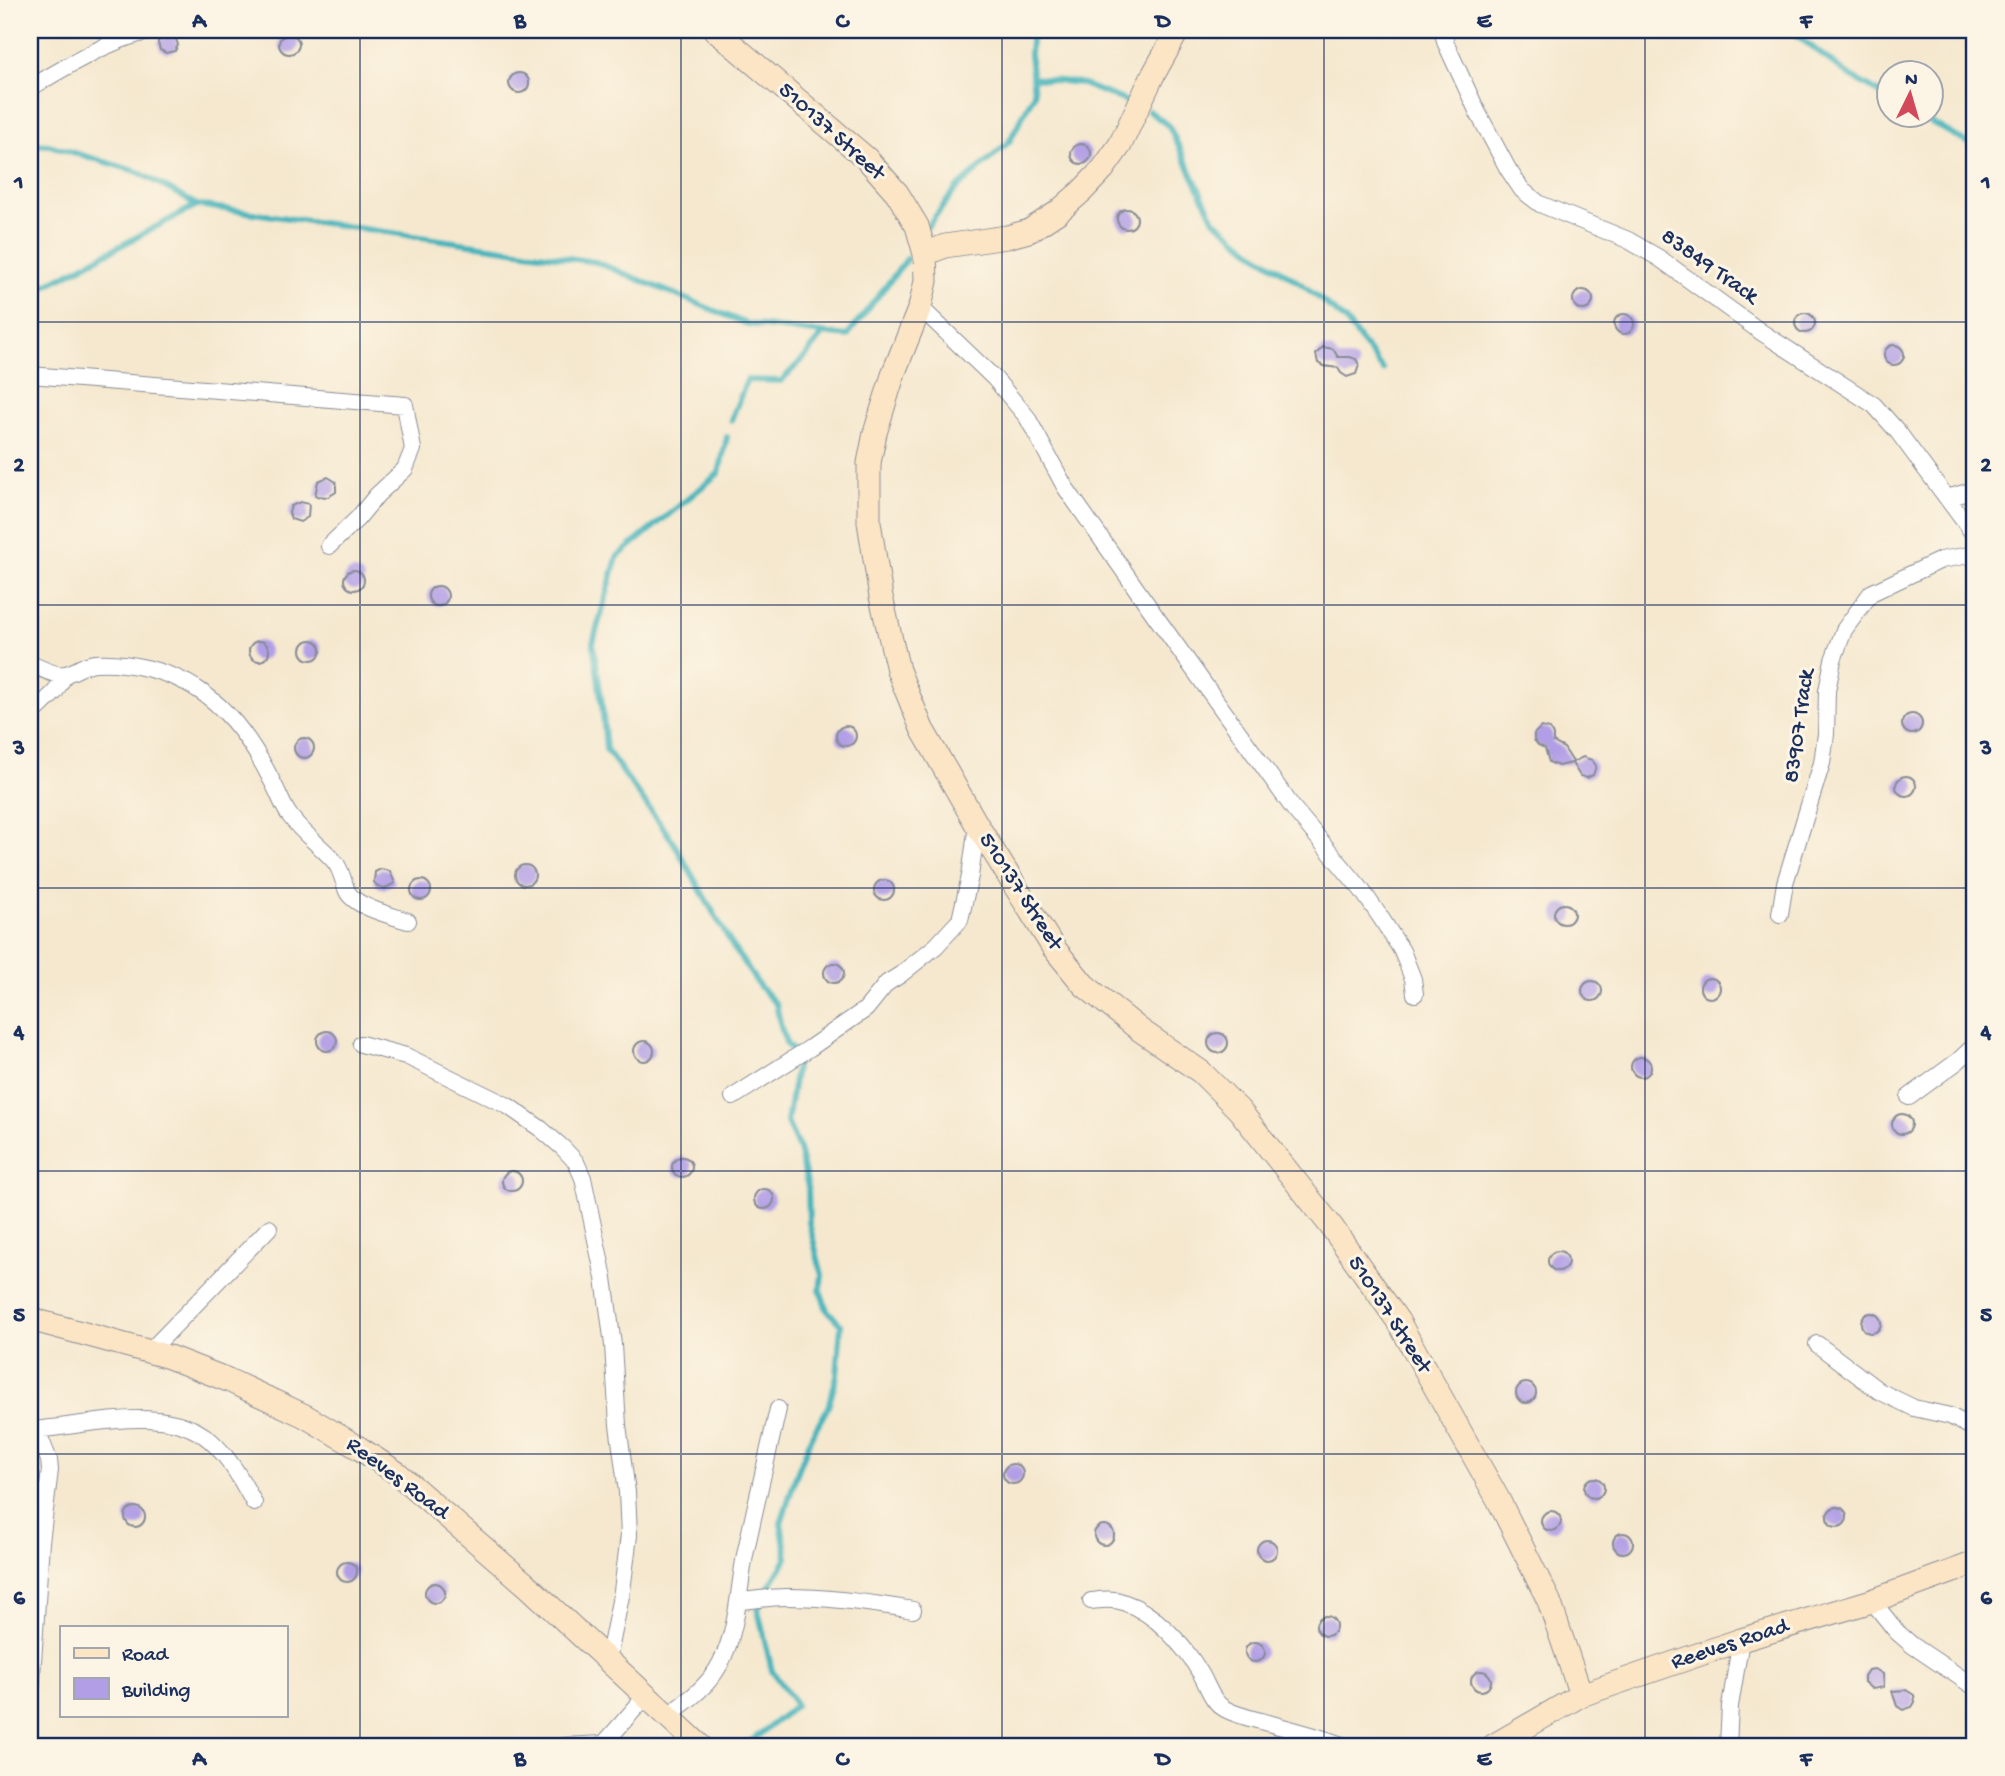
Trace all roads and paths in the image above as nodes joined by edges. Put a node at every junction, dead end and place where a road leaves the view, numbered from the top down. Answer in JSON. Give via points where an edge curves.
{"nodes":[{"id":1,"x":158,"y":30,"type":"edge"},
{"id":2,"x":715,"y":30,"type":"edge"},
{"id":3,"x":1178,"y":30,"type":"edge"},
{"id":4,"x":1442,"y":30,"type":"edge"},
{"id":5,"x":30,"y":88,"type":"edge"},
{"id":6,"x":925,"y":254,"type":"junction"},
{"id":7,"x":920,"y":307,"type":"junction"},
{"id":8,"x":30,"y":374,"type":"edge"},
{"id":9,"x":1975,"y":490,"type":"edge"},
{"id":10,"x":1947,"y":498,"type":"junction"},
{"id":11,"x":1975,"y":536,"type":"edge"},
{"id":12,"x":329,"y":546,"type":"dead end"},
{"id":13,"x":1975,"y":554,"type":"edge"},
{"id":14,"x":30,"y":664,"type":"edge"},
{"id":15,"x":65,"y":675,"type":"junction"},
{"id":16,"x":30,"y":716,"type":"edge"},
{"id":17,"x":977,"y":825,"type":"junction"},
{"id":18,"x":1780,"y":914,"type":"dead end"},
{"id":19,"x":408,"y":921,"type":"dead end"},
{"id":20,"x":1415,"y":995,"type":"dead end"},
{"id":21,"x":361,"y":1044,"type":"dead end"},
{"id":22,"x":1975,"y":1045,"type":"edge"},
{"id":23,"x":733,"y":1097,"type":"dead end"},
{"id":24,"x":1909,"y":1097,"type":"dead end"},
{"id":25,"x":269,"y":1228,"type":"dead end"},
{"id":26,"x":30,"y":1319,"type":"edge"},
{"id":27,"x":1818,"y":1344,"type":"dead end"},
{"id":28,"x":150,"y":1351,"type":"junction"},
{"id":29,"x":778,"y":1409,"type":"dead end"},
{"id":30,"x":1975,"y":1429,"type":"edge"},
{"id":31,"x":33,"y":1430,"type":"edge"},
{"id":32,"x":254,"y":1503,"type":"dead end"},
{"id":33,"x":1975,"y":1563,"type":"edge"},
{"id":34,"x":738,"y":1601,"type":"junction"},
{"id":35,"x":1091,"y":1601,"type":"dead end"},
{"id":36,"x":1872,"y":1601,"type":"junction"},
{"id":37,"x":913,"y":1610,"type":"dead end"},
{"id":38,"x":1741,"y":1640,"type":"junction"},
{"id":39,"x":608,"y":1660,"type":"junction"},
{"id":40,"x":1970,"y":1684,"type":"dead end"},
{"id":41,"x":31,"y":1691,"type":"edge"},
{"id":42,"x":1581,"y":1695,"type":"junction"},
{"id":43,"x":646,"y":1696,"type":"junction"},
{"id":44,"x":667,"y":1716,"type":"junction"},
{"id":45,"x":603,"y":1745,"type":"edge"},
{"id":46,"x":564,"y":1746,"type":"edge"},
{"id":47,"x":700,"y":1746,"type":"edge"},
{"id":48,"x":1344,"y":1746,"type":"edge"},
{"id":49,"x":1493,"y":1746,"type":"edge"},
{"id":50,"x":1728,"y":1746,"type":"edge"}],
"edges":[{"from":1,"to":5,"type":"street","via":[[80,59]]},
{"from":2,"to":6,"type":"street","name":"510137 Street","via":[[867,159],[897,193],[917,226]]},
{"from":3,"to":6,"type":"street","via":[[1120,145],[1082,191],[1029,231]]},
{"from":4,"to":10,"type":"street","name":"83849 Track","via":[[1478,113],[1522,190],[1540,204],[1660,258],[1760,332],[1874,405]]},
{"from":6,"to":7,"type":"street","name":"510137 Street","via":[[926,281]]},
{"from":7,"to":17,"type":"street","name":"510137 Street","via":[[875,433],[869,463],[869,522],[898,670],[922,729]]},
{"from":7,"to":20,"type":"street","via":[[1027,416],[1065,487],[1156,617],[1293,808],[1381,918],[1402,951]]},
{"from":8,"to":12,"type":"street","via":[[405,405],[414,449],[405,469]]},
{"from":9,"to":10,"type":"street"},
{"from":10,"to":11,"type":"street","name":"83849 Track"},
{"from":13,"to":18,"type":"street","name":"83907 Track","via":[[1941,560],[1871,593],[1844,630],[1827,691],[1822,763]]},
{"from":14,"to":15,"type":"street"},
{"from":15,"to":16,"type":"street"},
{"from":15,"to":19,"type":"street","via":[[87,665],[114,664],[176,676],[199,690],[224,709],[244,734],[289,816],[336,864],[350,896]]},
{"from":17,"to":23,"type":"street","via":[[960,920],[936,946],[887,983],[866,1009]]},
{"from":17,"to":42,"type":"street","name":"510137 Street","via":[[1053,947],[1084,985],[1201,1072],[1239,1110],[1331,1226],[1398,1321],[1498,1499],[1549,1601]]},
{"from":21,"to":39,"type":"street","via":[[406,1056],[508,1106],[564,1148],[583,1178],[613,1345],[629,1524]]},
{"from":22,"to":24,"type":"street"},
{"from":25,"to":28,"type":"street"},
{"from":26,"to":28,"type":"street","name":"Reeves Road"},
{"from":27,"to":30,"type":"street","via":[[1879,1391]]},
{"from":28,"to":39,"type":"street","name":"Reeves Road","via":[[264,1396],[334,1432],[397,1473]]},
{"from":29,"to":34,"type":"street"},
{"from":31,"to":32,"type":"street","via":[[135,1419],[178,1422],[211,1440]]},
{"from":31,"to":41,"type":"street","via":[[50,1471]]},
{"from":33,"to":36,"type":"street","name":"Reeves Road"},
{"from":34,"to":37,"type":"street","via":[[816,1598]]},
{"from":34,"to":44,"type":"street","via":[[730,1642],[719,1665],[709,1681]]},
{"from":35,"to":48,"type":"street","via":[[1122,1601],[1152,1618],[1192,1658],[1224,1709]]},
{"from":36,"to":38,"type":"street","name":"Reeves Road"},
{"from":36,"to":40,"type":"street","via":[[1905,1638]]},
{"from":38,"to":42,"type":"street","name":"Reeves Road"},
{"from":38,"to":50,"type":"street"},
{"from":39,"to":43,"type":"street","name":"Reeves Road"},
{"from":42,"to":49,"type":"street","name":"Reeves Road"},
{"from":43,"to":44,"type":"street","name":"Reeves Road"},
{"from":43,"to":45,"type":"street"},
{"from":44,"to":47,"type":"street","name":"Reeves Road"},
{"from":45,"to":46,"type":"street"}]}
